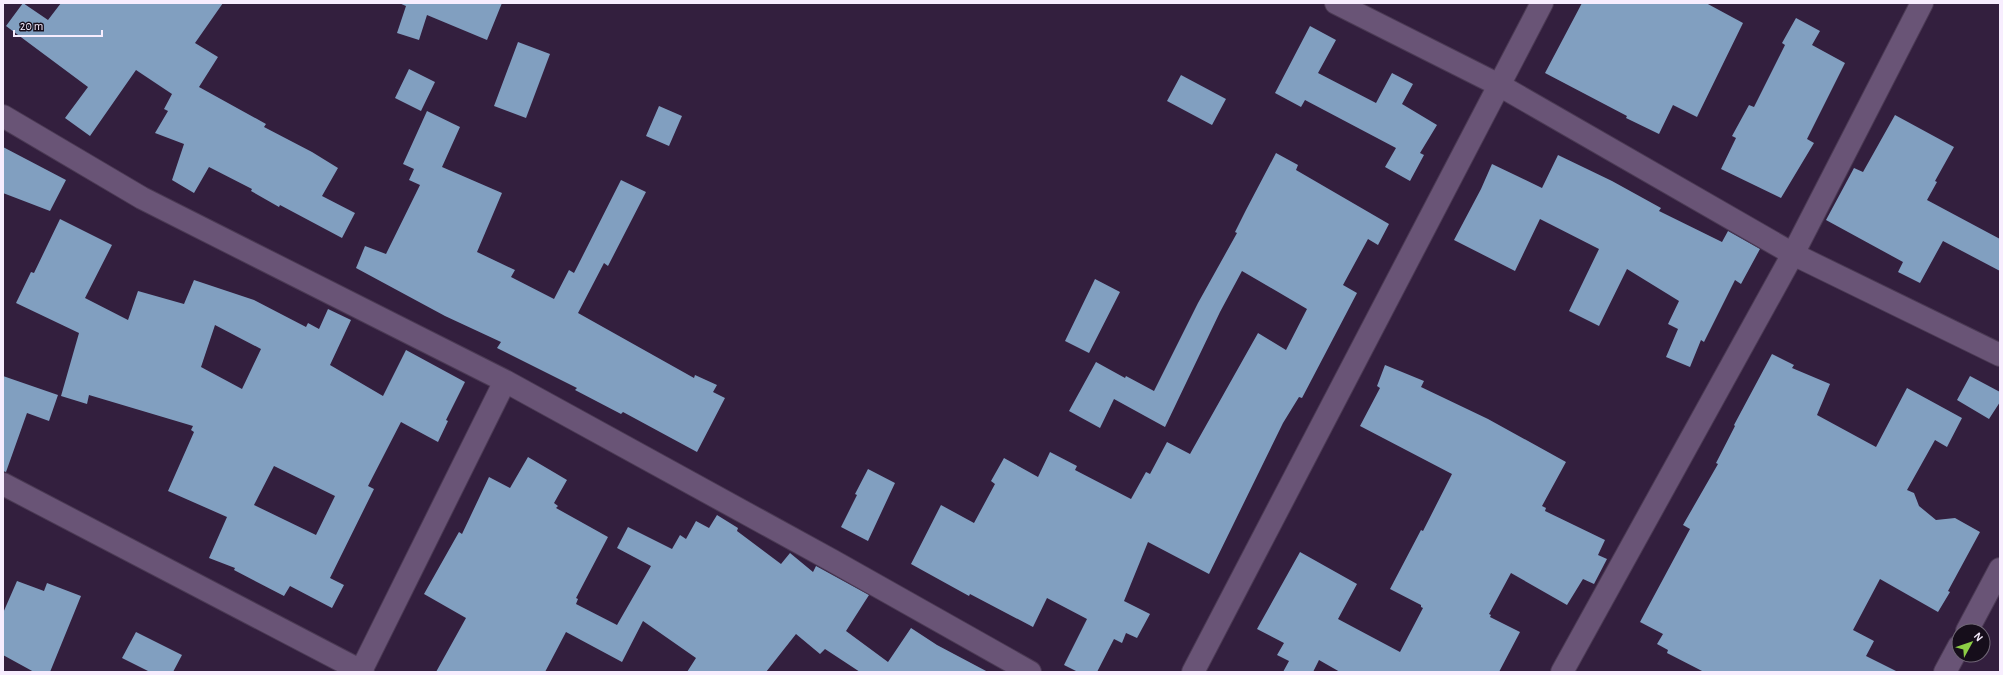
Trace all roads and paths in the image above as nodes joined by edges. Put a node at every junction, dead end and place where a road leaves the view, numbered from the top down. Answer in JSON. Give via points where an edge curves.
{"nodes":[{"id":1,"x":1336,"y":3,"type":"edge"},
{"id":2,"x":1542,"y":3,"type":"edge"},
{"id":3,"x":1922,"y":3,"type":"edge"},
{"id":4,"x":1499,"y":84,"type":"junction"},
{"id":5,"x":3,"y":116,"type":"edge"},
{"id":6,"x":1793,"y":254,"type":"junction"},
{"id":7,"x":2000,"y":355,"type":"edge"},
{"id":8,"x":504,"y":382,"type":"junction"},
{"id":9,"x":3,"y":484,"type":"edge"},
{"id":10,"x":2000,"y":569,"type":"edge"},
{"id":11,"x":1971,"y":623,"type":"edge"},
{"id":12,"x":1951,"y":661,"type":"edge"},
{"id":13,"x":362,"y":672,"type":"edge"},
{"id":14,"x":1030,"y":672,"type":"edge"},
{"id":15,"x":1193,"y":672,"type":"edge"},
{"id":16,"x":1562,"y":672,"type":"edge"},
{"id":17,"x":1945,"y":672,"type":"edge"}],
"edges":[{"from":1,"to":4,"type":"street"},
{"from":2,"to":4,"type":"street"},
{"from":3,"to":6,"type":"street"},
{"from":4,"to":6,"type":"street"},
{"from":4,"to":15,"type":"street"},
{"from":5,"to":8,"type":"street","via":[[142,198]]},
{"from":6,"to":7,"type":"street"},
{"from":6,"to":16,"type":"street"},
{"from":8,"to":13,"type":"street"},
{"from":8,"to":14,"type":"street"},
{"from":9,"to":13,"type":"street"},
{"from":10,"to":11,"type":"street"},
{"from":12,"to":17,"type":"street"}]}
